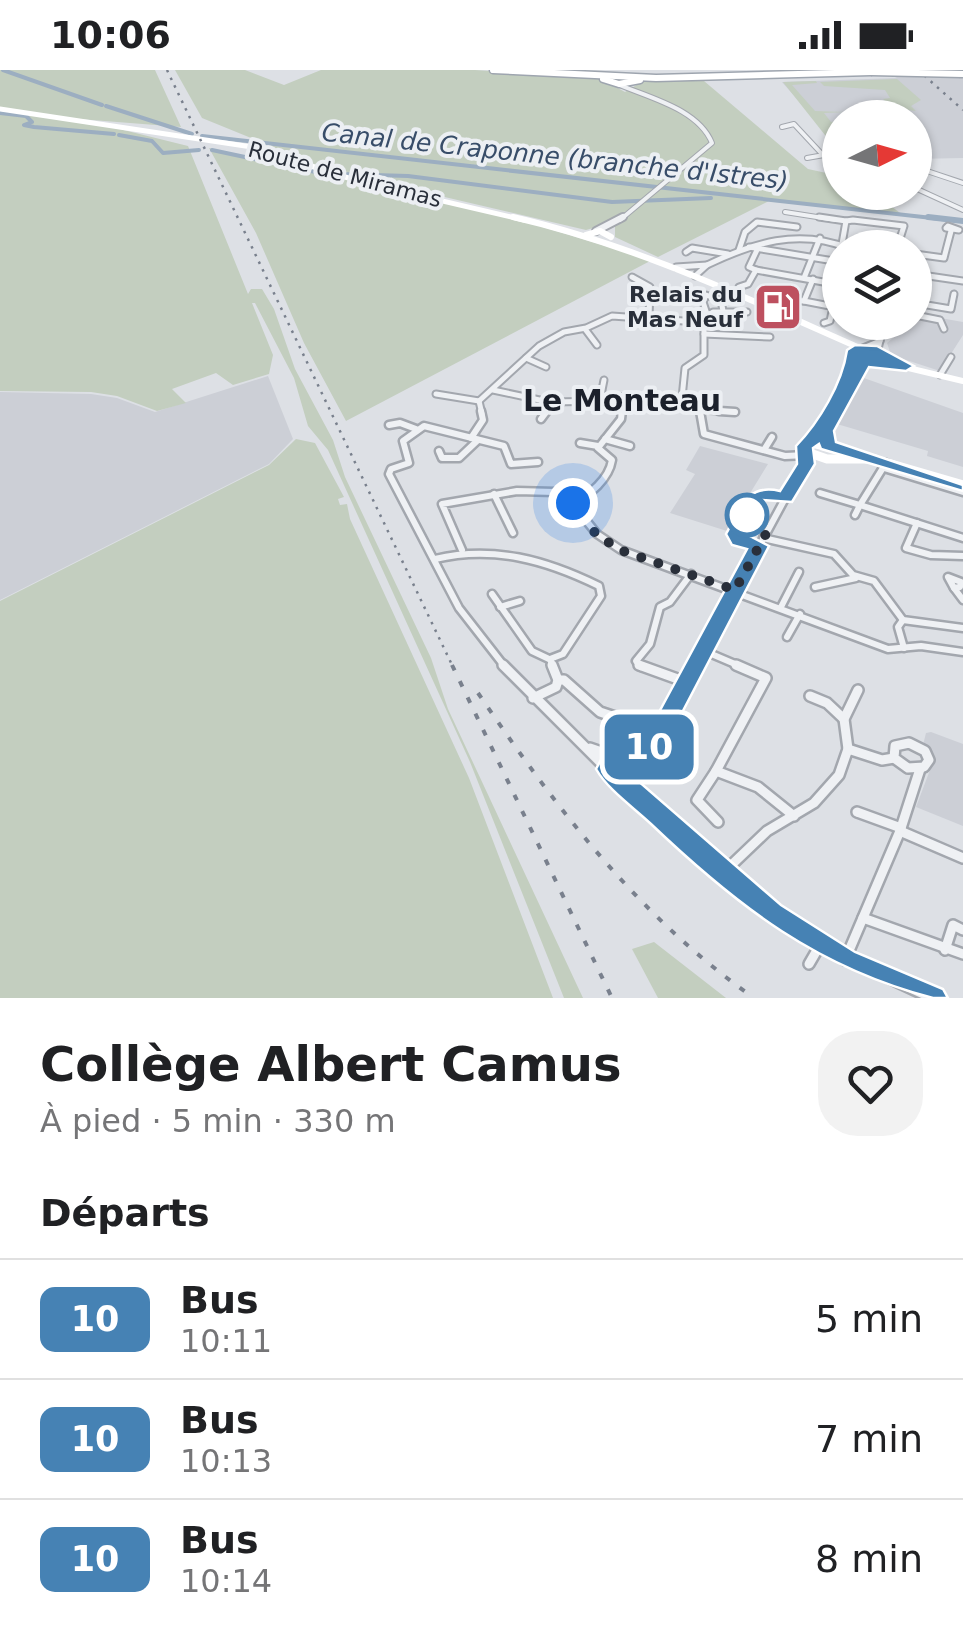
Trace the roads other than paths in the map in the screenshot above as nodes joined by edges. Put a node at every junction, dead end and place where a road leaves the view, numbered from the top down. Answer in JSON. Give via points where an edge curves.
{"nodes":[{"id":1,"x":493,"y":70,"type":"edge"},
{"id":2,"x":871,"y":72,"type":"edge"},
{"id":3,"x":963,"y":74,"type":"edge"},
{"id":4,"x":608,"y":78,"type":"junction"},
{"id":5,"x":630,"y":83,"type":"junction"},
{"id":6,"x":0,"y":110,"type":"edge"},
{"id":7,"x":782,"y":127,"type":"dead end"},
{"id":8,"x":802,"y":132,"type":"junction"},
{"id":9,"x":788,"y":134,"type":"dead end"},
{"id":10,"x":809,"y":140,"type":"junction"},
{"id":11,"x":796,"y":142,"type":"dead end"},
{"id":12,"x":822,"y":154,"type":"edge"},
{"id":13,"x":822,"y":155,"type":"edge"},
{"id":14,"x":807,"y":158,"type":"dead end"},
{"id":15,"x":932,"y":173,"type":"edge"},
{"id":16,"x":963,"y":183,"type":"edge"},
{"id":17,"x":932,"y":196,"type":"edge"},
{"id":18,"x":963,"y":210,"type":"edge"},
{"id":19,"x":786,"y":212,"type":"dead end"},
{"id":20,"x":802,"y":214,"type":"junction"},
{"id":21,"x":846,"y":221,"type":"junction"},
{"id":22,"x":613,"y":225,"type":"junction"},
{"id":23,"x":797,"y":228,"type":"junction"},
{"id":24,"x":848,"y":230,"type":"edge"},
{"id":25,"x":903,"y":230,"type":"edge"},
{"id":26,"x":951,"y":231,"type":"dead end"},
{"id":27,"x":592,"y":232,"type":"junction"},
{"id":28,"x":608,"y":237,"type":"junction"},
{"id":29,"x":798,"y":237,"type":"junction"},
{"id":30,"x":820,"y":238,"type":"joint"},
{"id":31,"x":749,"y":247,"type":"junction"},
{"id":32,"x":739,"y":250,"type":"junction"},
{"id":33,"x":758,"y":250,"type":"junction"},
{"id":34,"x":686,"y":252,"type":"dead end"},
{"id":35,"x":730,"y":254,"type":"junction"},
{"id":36,"x":812,"y":256,"type":"junction"},
{"id":37,"x":932,"y":256,"type":"edge"},
{"id":38,"x":822,"y":258,"type":"edge"},
{"id":39,"x":756,"y":270,"type":"junction"},
{"id":40,"x":693,"y":272,"type":"junction"},
{"id":41,"x":632,"y":276,"type":"dead end"},
{"id":42,"x":932,"y":277,"type":"edge"},
{"id":43,"x":804,"y":278,"type":"junction"},
{"id":44,"x":813,"y":279,"type":"junction"},
{"id":45,"x":822,"y":281,"type":"edge"},
{"id":46,"x":963,"y":282,"type":"edge"},
{"id":47,"x":739,"y":287,"type":"dead end"},
{"id":48,"x":954,"y":294,"type":"dead end"},
{"id":49,"x":790,"y":300,"type":"dead end"},
{"id":50,"x":804,"y":302,"type":"junction"},
{"id":51,"x":822,"y":305,"type":"edge"},
{"id":52,"x":932,"y":305,"type":"edge"},
{"id":53,"x":723,"y":310,"type":"junction"},
{"id":54,"x":747,"y":312,"type":"dead end"},
{"id":55,"x":706,"y":314,"type":"junction"},
{"id":56,"x":650,"y":318,"type":"junction"},
{"id":57,"x":932,"y":318,"type":"edge"},
{"id":58,"x":698,"y":322,"type":"junction"},
{"id":59,"x":585,"y":328,"type":"junction"},
{"id":60,"x":944,"y":329,"type":"dead end"},
{"id":61,"x":704,"y":334,"type":"junction"},
{"id":62,"x":770,"y":337,"type":"dead end"},
{"id":63,"x":880,"y":340,"type":"joint"},
{"id":64,"x":597,"y":345,"type":"dead end"},
{"id":65,"x":858,"y":351,"type":"junction"},
{"id":66,"x":874,"y":357,"type":"junction"},
{"id":67,"x":950,"y":357,"type":"dead end"},
{"id":68,"x":526,"y":358,"type":"junction"},
{"id":69,"x":546,"y":367,"type":"dead end"},
{"id":70,"x":940,"y":375,"type":"junction"},
{"id":71,"x":604,"y":380,"type":"dead end"},
{"id":72,"x":963,"y":381,"type":"edge"},
{"id":73,"x":492,"y":389,"type":"junction"},
{"id":74,"x":436,"y":394,"type":"dead end"},
{"id":75,"x":682,"y":398,"type":"junction"},
{"id":76,"x":600,"y":400,"type":"junction"},
{"id":77,"x":479,"y":401,"type":"junction"},
{"id":78,"x":554,"y":402,"type":"junction"},
{"id":79,"x":626,"y":403,"type":"junction"},
{"id":80,"x":700,"y":410,"type":"junction"},
{"id":81,"x":735,"y":412,"type":"dead end"},
{"id":82,"x":541,"y":419,"type":"dead end"},
{"id":83,"x":388,"y":426,"type":"dead end"},
{"id":84,"x":416,"y":429,"type":"junction"},
{"id":85,"x":772,"y":436,"type":"dead end"},
{"id":86,"x":475,"y":439,"type":"junction"},
{"id":87,"x":605,"y":439,"type":"junction"},
{"id":88,"x":580,"y":443,"type":"dead end"},
{"id":89,"x":599,"y":446,"type":"junction"},
{"id":90,"x":630,"y":446,"type":"dead end"},
{"id":91,"x":764,"y":450,"type":"junction"},
{"id":92,"x":439,"y":451,"type":"dead end"},
{"id":93,"x":831,"y":451,"type":"junction"},
{"id":94,"x":785,"y":456,"type":"junction"},
{"id":95,"x":805,"y":456,"type":"junction"},
{"id":96,"x":538,"y":462,"type":"dead end"},
{"id":97,"x":882,"y":463,"type":"junction"},
{"id":98,"x":513,"y":478,"type":"dead end"},
{"id":99,"x":963,"y":489,"type":"edge"},
{"id":100,"x":517,"y":491,"type":"junction"},
{"id":101,"x":820,"y":493,"type":"dead end"},
{"id":102,"x":494,"y":494,"type":"junction"},
{"id":103,"x":573,"y":503,"type":"junction"},
{"id":104,"x":860,"y":505,"type":"junction"},
{"id":105,"x":856,"y":515,"type":"dead end"},
{"id":106,"x":918,"y":523,"type":"junction"},
{"id":107,"x":513,"y":533,"type":"dead end"},
{"id":108,"x":763,"y":538,"type":"junction"},
{"id":109,"x":963,"y":538,"type":"edge"},
{"id":110,"x":462,"y":550,"type":"junction"},
{"id":111,"x":963,"y":556,"type":"edge"},
{"id":112,"x":435,"y":558,"type":"junction"},
{"id":113,"x":798,"y":572,"type":"dead end"},
{"id":114,"x":690,"y":574,"type":"junction"},
{"id":115,"x":857,"y":577,"type":"junction"},
{"id":116,"x":815,"y":587,"type":"dead end"},
{"id":117,"x":954,"y":588,"type":"dead end"},
{"id":118,"x":735,"y":590,"type":"junction"},
{"id":119,"x":492,"y":594,"type":"dead end"},
{"id":120,"x":963,"y":600,"type":"edge"},
{"id":121,"x":520,"y":601,"type":"dead end"},
{"id":122,"x":500,"y":606,"type":"junction"},
{"id":123,"x":781,"y":607,"type":"junction"},
{"id":124,"x":800,"y":614,"type":"junction"},
{"id":125,"x":903,"y":620,"type":"junction"},
{"id":126,"x":963,"y":628,"type":"edge"},
{"id":127,"x":788,"y":637,"type":"dead end"},
{"id":128,"x":904,"y":648,"type":"junction"},
{"id":129,"x":702,"y":650,"type":"junction"},
{"id":130,"x":963,"y":652,"type":"edge"},
{"id":131,"x":550,"y":660,"type":"junction"},
{"id":132,"x":558,"y":680,"type":"junction"},
{"id":133,"x":686,"y":682,"type":"junction"},
{"id":134,"x":858,"y":690,"type":"dead end"},
{"id":135,"x":810,"y":696,"type":"dead end"},
{"id":136,"x":533,"y":698,"type":"junction"},
{"id":137,"x":618,"y":718,"type":"dead end"},
{"id":138,"x":844,"y":718,"type":"junction"},
{"id":139,"x":654,"y":745,"type":"junction"},
{"id":140,"x":584,"y":746,"type":"junction"},
{"id":141,"x":848,"y":749,"type":"junction"},
{"id":142,"x":620,"y":757,"type":"junction"},
{"id":143,"x":894,"y":758,"type":"junction"},
{"id":144,"x":920,"y":769,"type":"junction"},
{"id":145,"x":609,"y":771,"type":"junction"},
{"id":146,"x":716,"y":771,"type":"junction"},
{"id":147,"x":638,"y":773,"type":"junction"},
{"id":148,"x":617,"y":779,"type":"junction"},
{"id":149,"x":647,"y":804,"type":"junction"},
{"id":150,"x":858,"y":812,"type":"dead end"},
{"id":151,"x":794,"y":816,"type":"junction"},
{"id":152,"x":718,"y":822,"type":"dead end"},
{"id":153,"x":901,"y":830,"type":"junction"},
{"id":154,"x":963,"y":858,"type":"edge"},
{"id":155,"x":722,"y":873,"type":"junction"},
{"id":156,"x":862,"y":918,"type":"junction"},
{"id":157,"x":963,"y":930,"type":"edge"},
{"id":158,"x":820,"y":946,"type":"junction"},
{"id":159,"x":945,"y":950,"type":"junction"},
{"id":160,"x":963,"y":954,"type":"edge"},
{"id":161,"x":845,"y":960,"type":"junction"},
{"id":162,"x":809,"y":964,"type":"dead end"},
{"id":163,"x":933,"y":998,"type":"edge"}],
"edges":[{"from":1,"to":4,"type":"main road"},
{"from":2,"to":3,"type":"main road","bridge":true},
{"from":2,"to":5,"type":"main road"},
{"from":4,"to":5,"type":"main road"},
{"from":4,"to":5,"type":"main road"},
{"from":5,"to":22,"type":"street","via":[[687,114],[711,134],[712,143]]},
{"from":6,"to":27,"type":"main road","name":"Route de Miramas","via":[[252,148],[361,182]]},
{"from":7,"to":8,"type":"street","via":[[794,124]]},
{"from":8,"to":9,"type":"street"},
{"from":8,"to":10,"type":"street"},
{"from":10,"to":11,"type":"street"},
{"from":10,"to":12,"type":"street"},
{"from":13,"to":14,"type":"street"},
{"from":15,"to":16,"type":"street"},
{"from":17,"to":18,"type":"street"},
{"from":19,"to":20,"type":"street"},
{"from":20,"to":21,"type":"street"},
{"from":20,"to":23,"type":"street"},
{"from":21,"to":24,"type":"street"},
{"from":21,"to":25,"type":"street"},
{"from":22,"to":27,"type":"street"},
{"from":22,"to":28,"type":"street"},
{"from":23,"to":29,"type":"street"},
{"from":23,"to":32,"type":"street","via":[[756,222]]},
{"from":26,"to":37,"type":"street","via":[[944,258]]},
{"from":27,"to":28,"type":"main road"},
{"from":28,"to":40,"type":"main road"},
{"from":29,"to":30,"type":"street"},
{"from":29,"to":31,"type":"street"},
{"from":30,"to":36,"type":"street"},
{"from":31,"to":32,"type":"street"},
{"from":31,"to":33,"type":"street"},
{"from":32,"to":35,"type":"street"},
{"from":33,"to":36,"type":"street"},
{"from":33,"to":39,"type":"street","via":[[749,267]]},
{"from":34,"to":35,"type":"street"},
{"from":35,"to":40,"type":"street"},
{"from":36,"to":38,"type":"street"},
{"from":36,"to":43,"type":"street"},
{"from":39,"to":43,"type":"street"},
{"from":39,"to":47,"type":"street"},
{"from":40,"to":65,"type":"main road"},
{"from":41,"to":56,"type":"street","via":[[650,286]]},
{"from":42,"to":46,"type":"street"},
{"from":43,"to":44,"type":"street"},
{"from":44,"to":45,"type":"street"},
{"from":44,"to":50,"type":"street"},
{"from":48,"to":52,"type":"street","via":[[951,310]]},
{"from":49,"to":50,"type":"street"},
{"from":50,"to":51,"type":"street"},
{"from":53,"to":54,"type":"street"},
{"from":53,"to":55,"type":"street"},
{"from":53,"to":55,"type":"street","via":[[721,300],[706,295]]},
{"from":55,"to":58,"type":"street"},
{"from":56,"to":58,"type":"street"},
{"from":56,"to":59,"type":"street","via":[[616,312]]},
{"from":57,"to":60,"type":"street"},
{"from":58,"to":61,"type":"street"},
{"from":59,"to":64,"type":"street"},
{"from":59,"to":68,"type":"street","via":[[564,332]]},
{"from":61,"to":62,"type":"street"},
{"from":61,"to":75,"type":"street","via":[[703,358],[686,369]]},
{"from":63,"to":65,"type":"street"},
{"from":63,"to":66,"type":"street"},
{"from":65,"to":66,"type":"main road"},
{"from":65,"to":95,"type":"main road"},
{"from":66,"to":70,"type":"main road"},
{"from":66,"to":93,"type":"main road","via":[[862,364],[826,431]]},
{"from":67,"to":70,"type":"street"},
{"from":68,"to":69,"type":"street"},
{"from":68,"to":73,"type":"street"},
{"from":70,"to":72,"type":"main road"},
{"from":71,"to":76,"type":"street"},
{"from":73,"to":77,"type":"street"},
{"from":73,"to":78,"type":"street"},
{"from":74,"to":77,"type":"street"},
{"from":75,"to":79,"type":"street"},
{"from":75,"to":80,"type":"street"},
{"from":76,"to":78,"type":"street"},
{"from":76,"to":79,"type":"street"},
{"from":77,"to":86,"type":"street","via":[[483,420]]},
{"from":78,"to":82,"type":"street"},
{"from":79,"to":87,"type":"street"},
{"from":80,"to":81,"type":"street"},
{"from":80,"to":91,"type":"street","via":[[704,434]]},
{"from":83,"to":84,"type":"street"},
{"from":84,"to":86,"type":"street","via":[[433,426]]},
{"from":84,"to":112,"type":"street","via":[[402,444],[409,462],[389,471]]},
{"from":85,"to":91,"type":"street"},
{"from":86,"to":92,"type":"street","via":[[459,458],[442,458]]},
{"from":86,"to":96,"type":"street","via":[[506,448],[511,464]]},
{"from":87,"to":89,"type":"street"},
{"from":87,"to":90,"type":"street"},
{"from":88,"to":89,"type":"street"},
{"from":89,"to":103,"type":"street","via":[[612,467],[589,496]]},
{"from":91,"to":94,"type":"street"},
{"from":93,"to":95,"type":"main road"},
{"from":93,"to":95,"type":"main road","via":[[820,460]]},
{"from":93,"to":97,"type":"main road"},
{"from":94,"to":95,"type":"street"},
{"from":94,"to":95,"type":"street"},
{"from":95,"to":108,"type":"street"},
{"from":97,"to":99,"type":"main road"},
{"from":97,"to":104,"type":"street"},
{"from":98,"to":100,"type":"street"},
{"from":100,"to":102,"type":"street"},
{"from":100,"to":103,"type":"street","via":[[554,492]]},
{"from":101,"to":104,"type":"street"},
{"from":102,"to":107,"type":"street"},
{"from":102,"to":110,"type":"street","via":[[442,504]]},
{"from":103,"to":114,"type":"street","via":[[596,534],[620,550]]},
{"from":104,"to":105,"type":"street"},
{"from":104,"to":106,"type":"street"},
{"from":106,"to":109,"type":"street"},
{"from":106,"to":111,"type":"street","via":[[906,548]]},
{"from":108,"to":115,"type":"street","via":[[834,554]]},
{"from":108,"to":118,"type":"street"},
{"from":110,"to":112,"type":"street"},
{"from":110,"to":131,"type":"street","via":[[512,554],[599,586],[600,596],[563,654]]},
{"from":112,"to":136,"type":"street","via":[[459,608]]},
{"from":113,"to":123,"type":"street"},
{"from":114,"to":118,"type":"street"},
{"from":114,"to":133,"type":"street","via":[[660,607],[650,644],[636,661]]},
{"from":115,"to":116,"type":"street"},
{"from":115,"to":125,"type":"street","via":[[874,581]]},
{"from":117,"to":120,"type":"street"},
{"from":118,"to":123,"type":"street"},
{"from":118,"to":129,"type":"street"},
{"from":119,"to":122,"type":"street"},
{"from":121,"to":122,"type":"street"},
{"from":122,"to":131,"type":"street","via":[[532,651]]},
{"from":123,"to":124,"type":"street"},
{"from":124,"to":127,"type":"street"},
{"from":124,"to":128,"type":"street"},
{"from":125,"to":126,"type":"street"},
{"from":125,"to":128,"type":"street","via":[[898,628]]},
{"from":128,"to":130,"type":"street"},
{"from":129,"to":133,"type":"street"},
{"from":129,"to":146,"type":"street","via":[[766,678]]},
{"from":131,"to":132,"type":"street"},
{"from":132,"to":136,"type":"street"},
{"from":132,"to":137,"type":"street"},
{"from":133,"to":139,"type":"street"},
{"from":134,"to":138,"type":"street"},
{"from":135,"to":138,"type":"street"},
{"from":136,"to":140,"type":"street"},
{"from":138,"to":141,"type":"street"},
{"from":139,"to":142,"type":"street"},
{"from":139,"to":147,"type":"street"},
{"from":140,"to":142,"type":"street"},
{"from":140,"to":145,"type":"street"},
{"from":141,"to":143,"type":"street"},
{"from":141,"to":151,"type":"street","via":[[840,775]]},
{"from":142,"to":145,"type":"street"},
{"from":142,"to":147,"type":"street","via":[[636,762]]},
{"from":143,"to":144,"type":"street"},
{"from":143,"to":144,"type":"street","via":[[895,746],[915,744],[928,760]]},
{"from":144,"to":153,"type":"street"},
{"from":145,"to":148,"type":"street"},
{"from":146,"to":151,"type":"street","via":[[758,786]]},
{"from":146,"to":152,"type":"street","via":[[697,800]]},
{"from":147,"to":148,"type":"street"},
{"from":147,"to":149,"type":"street"},
{"from":148,"to":149,"type":"street"},
{"from":149,"to":155,"type":"street"},
{"from":150,"to":153,"type":"street"},
{"from":151,"to":155,"type":"street"},
{"from":153,"to":154,"type":"street"},
{"from":153,"to":156,"type":"street"},
{"from":155,"to":158,"type":"street"},
{"from":156,"to":159,"type":"street"},
{"from":156,"to":161,"type":"street"},
{"from":157,"to":159,"type":"street","via":[[953,924]]},
{"from":158,"to":161,"type":"street"},
{"from":158,"to":162,"type":"street"},
{"from":159,"to":160,"type":"street"},
{"from":161,"to":163,"type":"street"}]}
